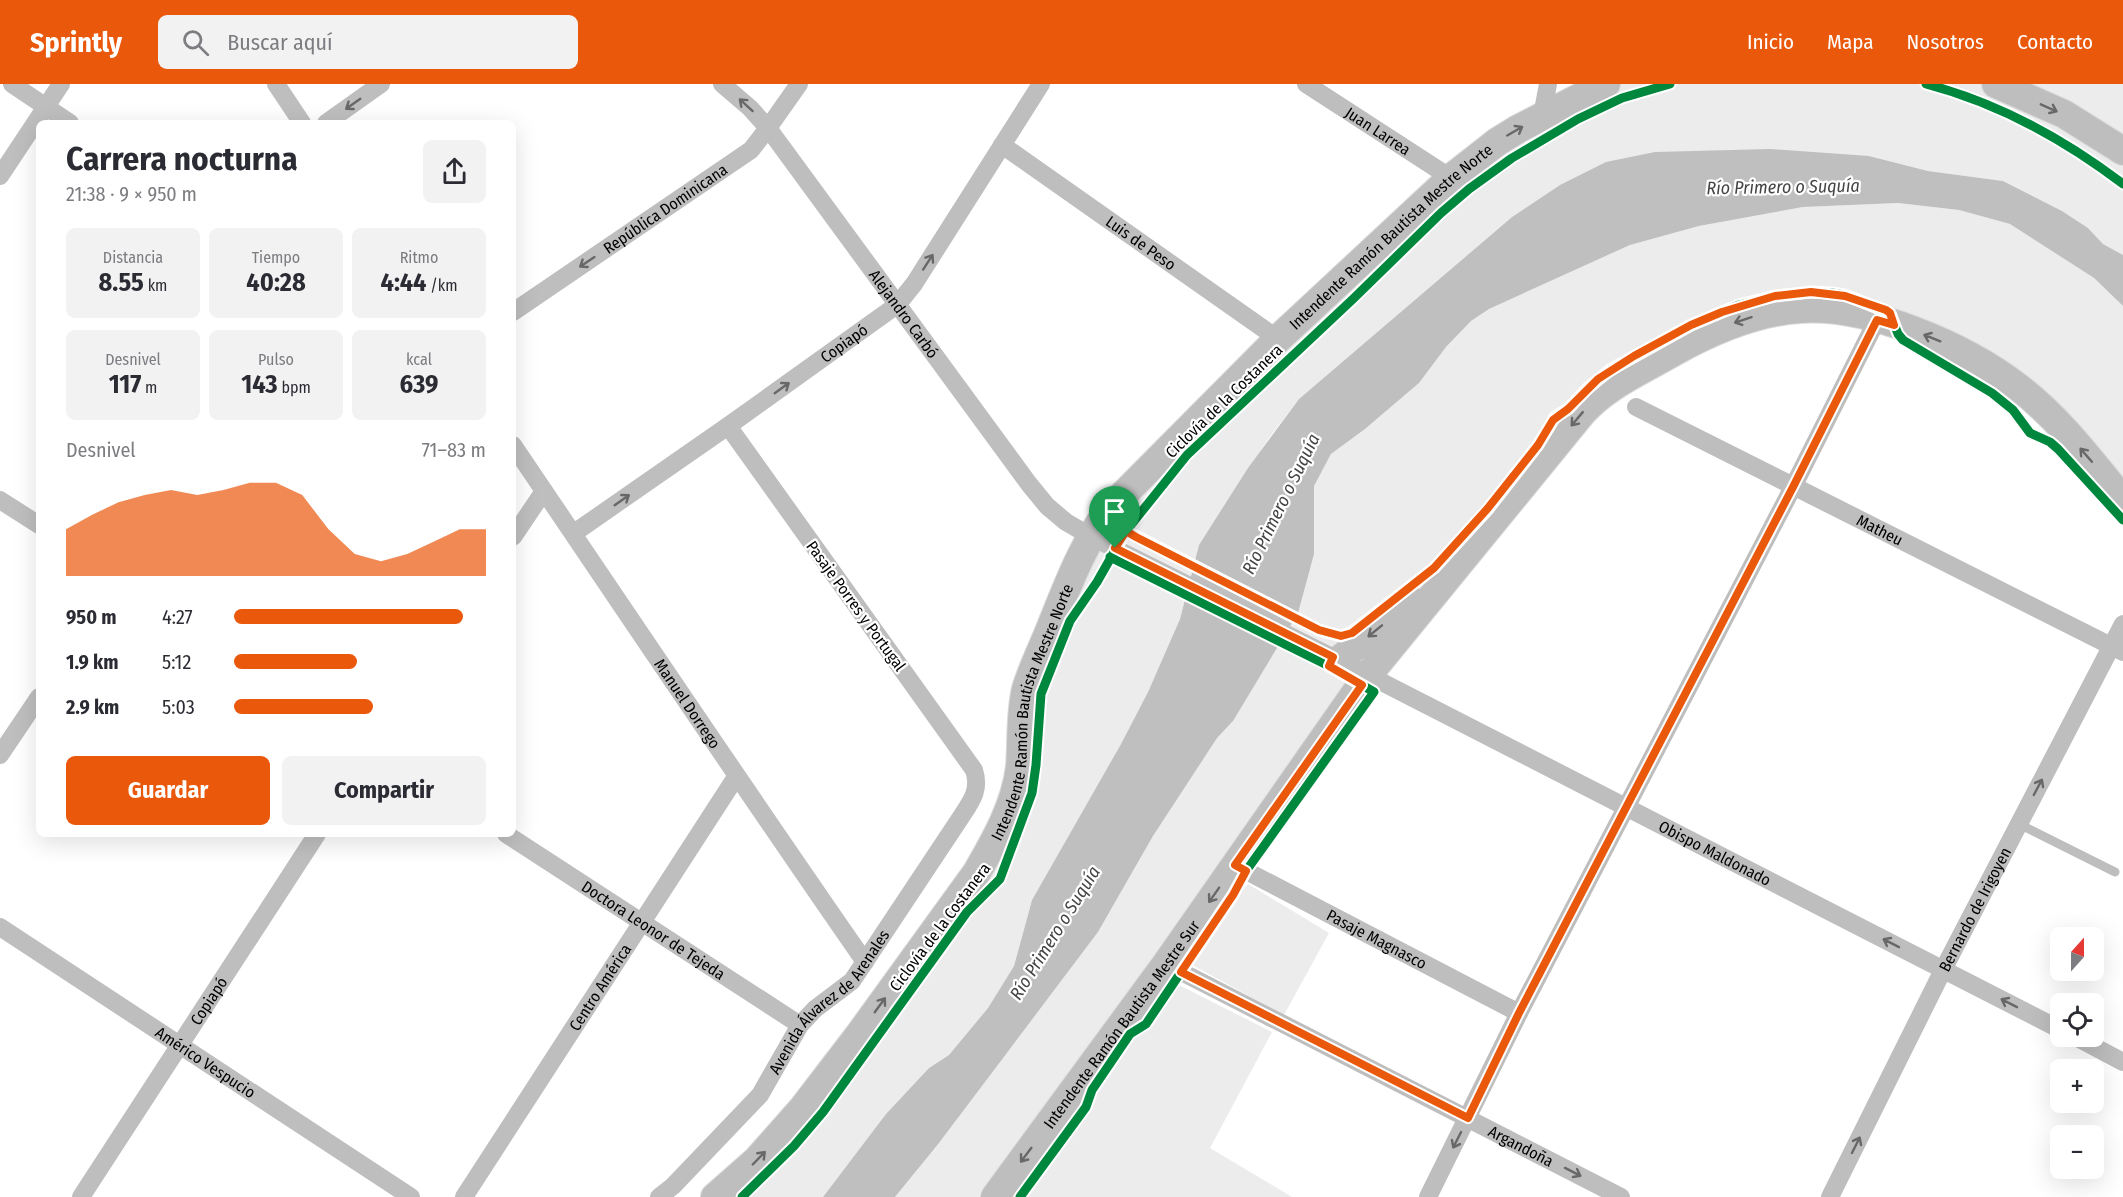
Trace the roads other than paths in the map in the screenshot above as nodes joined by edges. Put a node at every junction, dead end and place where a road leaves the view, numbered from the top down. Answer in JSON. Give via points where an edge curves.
{"nodes":[{"id":1,"x":12,"y":84,"type":"edge"},
{"id":2,"x":61,"y":84,"type":"edge"},
{"id":3,"x":276,"y":84,"type":"edge"},
{"id":4,"x":381,"y":84,"type":"edge"},
{"id":5,"x":722,"y":84,"type":"edge"},
{"id":6,"x":799,"y":84,"type":"edge"},
{"id":7,"x":1041,"y":84,"type":"edge"},
{"id":8,"x":1548,"y":84,"type":"edge"},
{"id":9,"x":1606,"y":84,"type":"edge"},
{"id":10,"x":1996,"y":84,"type":"edge"},
{"id":11,"x":1314,"y":86,"type":"edge"},
{"id":12,"x":46,"y":107,"type":"junction"},
{"id":13,"x":1542,"y":116,"type":"junction"},
{"id":14,"x":37,"y":120,"type":"edge"},
{"id":15,"x":66,"y":120,"type":"edge"},
{"id":16,"x":300,"y":120,"type":"edge"},
{"id":17,"x":330,"y":120,"type":"edge"},
{"id":18,"x":36,"y":122,"type":"edge"},
{"id":19,"x":768,"y":128,"type":"junction"},
{"id":20,"x":1002,"y":145,"type":"junction"},
{"id":21,"x":2123,"y":151,"type":"edge"},
{"id":22,"x":0,"y":176,"type":"edge"},
{"id":23,"x":1451,"y":178,"type":"junction"},
{"id":24,"x":897,"y":305,"type":"junction"},
{"id":25,"x":516,"y":310,"type":"edge"},
{"id":26,"x":1877,"y":320,"type":"junction"},
{"id":27,"x":1278,"y":339,"type":"junction"},
{"id":28,"x":1636,"y":407,"type":"dead end"},
{"id":29,"x":728,"y":426,"type":"junction"},
{"id":30,"x":516,"y":449,"type":"edge"},
{"id":31,"x":1793,"y":487,"type":"junction"},
{"id":32,"x":544,"y":491,"type":"junction"},
{"id":33,"x":0,"y":500,"type":"edge"},
{"id":34,"x":2123,"y":500,"type":"edge"},
{"id":35,"x":36,"y":523,"type":"edge"},
{"id":36,"x":516,"y":533,"type":"edge"},
{"id":37,"x":574,"y":533,"type":"junction"},
{"id":38,"x":1090,"y":536,"type":"junction"},
{"id":39,"x":1453,"y":568,"type":"junction"},
{"id":40,"x":2123,"y":624,"type":"edge"},
{"id":41,"x":2117,"y":650,"type":"edge"},
{"id":42,"x":1327,"y":655,"type":"junction"},
{"id":43,"x":1368,"y":675,"type":"junction"},
{"id":44,"x":36,"y":701,"type":"edge"},
{"id":45,"x":0,"y":755,"type":"edge"},
{"id":46,"x":736,"y":777,"type":"junction"},
{"id":47,"x":977,"y":790,"type":"joint"},
{"id":48,"x":1627,"y":807,"type":"junction"},
{"id":49,"x":2019,"y":824,"type":"junction"},
{"id":50,"x":315,"y":837,"type":"edge"},
{"id":51,"x":511,"y":837,"type":"edge"},
{"id":52,"x":1235,"y":865,"type":"junction"},
{"id":53,"x":2115,"y":872,"type":"dead end"},
{"id":54,"x":642,"y":924,"type":"junction"},
{"id":55,"x":0,"y":927,"type":"edge"},
{"id":56,"x":865,"y":962,"type":"junction"},
{"id":57,"x":1166,"y":964,"type":"junction"},
{"id":58,"x":1943,"y":970,"type":"junction"},
{"id":59,"x":1519,"y":1013,"type":"junction"},
{"id":60,"x":2050,"y":1024,"type":"edge"},
{"id":61,"x":800,"y":1025,"type":"junction"},
{"id":62,"x":178,"y":1045,"type":"junction"},
{"id":63,"x":2095,"y":1047,"type":"edge"},
{"id":64,"x":2123,"y":1062,"type":"edge"},
{"id":65,"x":1468,"y":1118,"type":"junction"},
{"id":66,"x":81,"y":1197,"type":"edge"},
{"id":67,"x":411,"y":1197,"type":"edge"},
{"id":68,"x":464,"y":1197,"type":"edge"},
{"id":69,"x":659,"y":1197,"type":"edge"},
{"id":70,"x":715,"y":1197,"type":"edge"},
{"id":71,"x":995,"y":1197,"type":"edge"},
{"id":72,"x":1428,"y":1197,"type":"edge"},
{"id":73,"x":1621,"y":1197,"type":"edge"},
{"id":74,"x":1830,"y":1197,"type":"edge"}],
"edges":[{"from":1,"to":12,"type":"street"},
{"from":2,"to":12,"type":"street"},
{"from":3,"to":16,"type":"street"},
{"from":4,"to":17,"type":"street","one_way":true},
{"from":19,"to":5,"type":"street","name":"Alejandro Carbó","one_way":true},
{"from":6,"to":19,"type":"street","name":"República Dominicana"},
{"from":7,"to":20,"type":"street","name":"Copiapó"},
{"from":8,"to":13,"type":"street"},
{"from":9,"to":13,"type":"main road","name":"Intendente Ramón Bautista Mestre Norte"},
{"from":10,"to":21,"type":"main road","one_way":true,"via":[[2064,114]]},
{"from":11,"to":23,"type":"street","name":"Juan Larrea"},
{"from":12,"to":14,"type":"street"},
{"from":12,"to":15,"type":"street"},
{"from":23,"to":13,"type":"main road","name":"Intendente Ramón Bautista Mestre Norte","one_way":true,"via":[[1497,142]]},
{"from":18,"to":22,"type":"street"},
{"from":19,"to":24,"type":"street","name":"Alejandro Carbó"},
{"from":19,"to":25,"type":"street","name":"República Dominicana","one_way":true,"via":[[751,150]]},
{"from":24,"to":20,"type":"street","name":"Copiapó","one_way":true},
{"from":20,"to":27,"type":"street","name":"Luis de Peso"},
{"from":23,"to":27,"type":"main road","name":"Intendente Ramón Bautista Mestre Norte"},
{"from":29,"to":24,"type":"street","name":"Copiapó","one_way":true},
{"from":24,"to":38,"type":"street","name":"Alejandro Carbó","via":[[1047,506]]},
{"from":26,"to":31,"type":"street"},
{"from":34,"to":26,"type":"main road","name":"Intendente Ramón Bautista Mestre Sur","one_way":true,"via":[[2086,454],[2020,388],[1940,341]]},
{"from":26,"to":39,"type":"main road","name":"Intendente Ramón Bautista Mestre Sur","one_way":true,"via":[[1829,309],[1762,314],[1712,332],[1616,385],[1582,413]]},
{"from":27,"to":38,"type":"main road","name":"Intendente Ramón Bautista Mestre Norte","via":[[1111,507]]},
{"from":28,"to":31,"type":"street","name":"Matheu"},
{"from":37,"to":29,"type":"street","name":"Copiapó","one_way":true},
{"from":29,"to":47,"type":"street","name":"Pasaje Porres y Portugal","via":[[974,770]]},
{"from":30,"to":32,"type":"street","name":"Manuel Dorrego"},
{"from":31,"to":41,"type":"street","name":"Matheu"},
{"from":31,"to":48,"type":"street"},
{"from":32,"to":36,"type":"street"},
{"from":32,"to":37,"type":"street","name":"Manuel Dorrego"},
{"from":33,"to":35,"type":"street"},
{"from":37,"to":46,"type":"street","name":"Manuel Dorrego"},
{"from":38,"to":42,"type":"street","name":"Alejandro Carbó"},
{"from":70,"to":38,"type":"main road","name":"Intendente Ramón Bautista Mestre Norte","one_way":true,"via":[[757,1160],[826,1078],[977,872],[993,844],[1008,813],[1019,768],[1026,690]]},
{"from":39,"to":42,"type":"main road","one_way":true},
{"from":39,"to":43,"type":"main road","name":"Intendente Ramón Bautista Mestre Sur"},
{"from":40,"to":41,"type":"street","name":"Bernardo de Irigoyen"},
{"from":49,"to":41,"type":"street","name":"Bernardo de Irigoyen","one_way":true},
{"from":42,"to":43,"type":"street","name":"Obispo Maldonado"},
{"from":43,"to":48,"type":"street","name":"Obispo Maldonado"},
{"from":43,"to":52,"type":"main road","name":"Intendente Ramón Bautista Mestre Sur"},
{"from":44,"to":45,"type":"street"},
{"from":46,"to":54,"type":"street","name":"Centro América"},
{"from":46,"to":56,"type":"street","name":"Manuel Dorrego"},
{"from":47,"to":56,"type":"street","name":"Avenida Álvarez de Arenales"},
{"from":58,"to":48,"type":"street","name":"Obispo Maldonado","one_way":true},
{"from":48,"to":59,"type":"street"},
{"from":49,"to":53,"type":"lane"},
{"from":49,"to":58,"type":"street","name":"Bernardo de Irigoyen"},
{"from":50,"to":62,"type":"street","name":"Copiapó"},
{"from":51,"to":54,"type":"street","name":"Doctora Leonor de Tejeda"},
{"from":52,"to":57,"type":"main road","name":"Intendente Ramón Bautista Mestre Sur","one_way":true},
{"from":52,"to":59,"type":"street","name":"Pasaje Magnasco"},
{"from":54,"to":61,"type":"street","name":"Doctora Leonor de Tejeda"},
{"from":54,"to":68,"type":"street","name":"Centro América"},
{"from":55,"to":62,"type":"street","name":"Américo Vespucio"},
{"from":56,"to":61,"type":"street","name":"Avenida Álvarez de Arenales","via":[[852,981],[814,1009]]},
{"from":57,"to":65,"type":"street","name":"Argandoña"},
{"from":57,"to":71,"type":"main road","name":"Intendente Ramón Bautista Mestre Sur","one_way":true},
{"from":60,"to":58,"type":"street","name":"Obispo Maldonado","one_way":true},
{"from":74,"to":58,"type":"street","name":"Bernardo de Irigoyen","one_way":true},
{"from":59,"to":65,"type":"street"},
{"from":61,"to":69,"type":"street","name":"Avenida Álvarez de Arenales","via":[[760,1095]]},
{"from":62,"to":66,"type":"street","name":"Copiapó"},
{"from":62,"to":67,"type":"street","name":"Américo Vespucio"},
{"from":63,"to":64,"type":"street"},
{"from":65,"to":72,"type":"street","one_way":true},
{"from":65,"to":73,"type":"street","name":"Argandoña","one_way":true}]}
